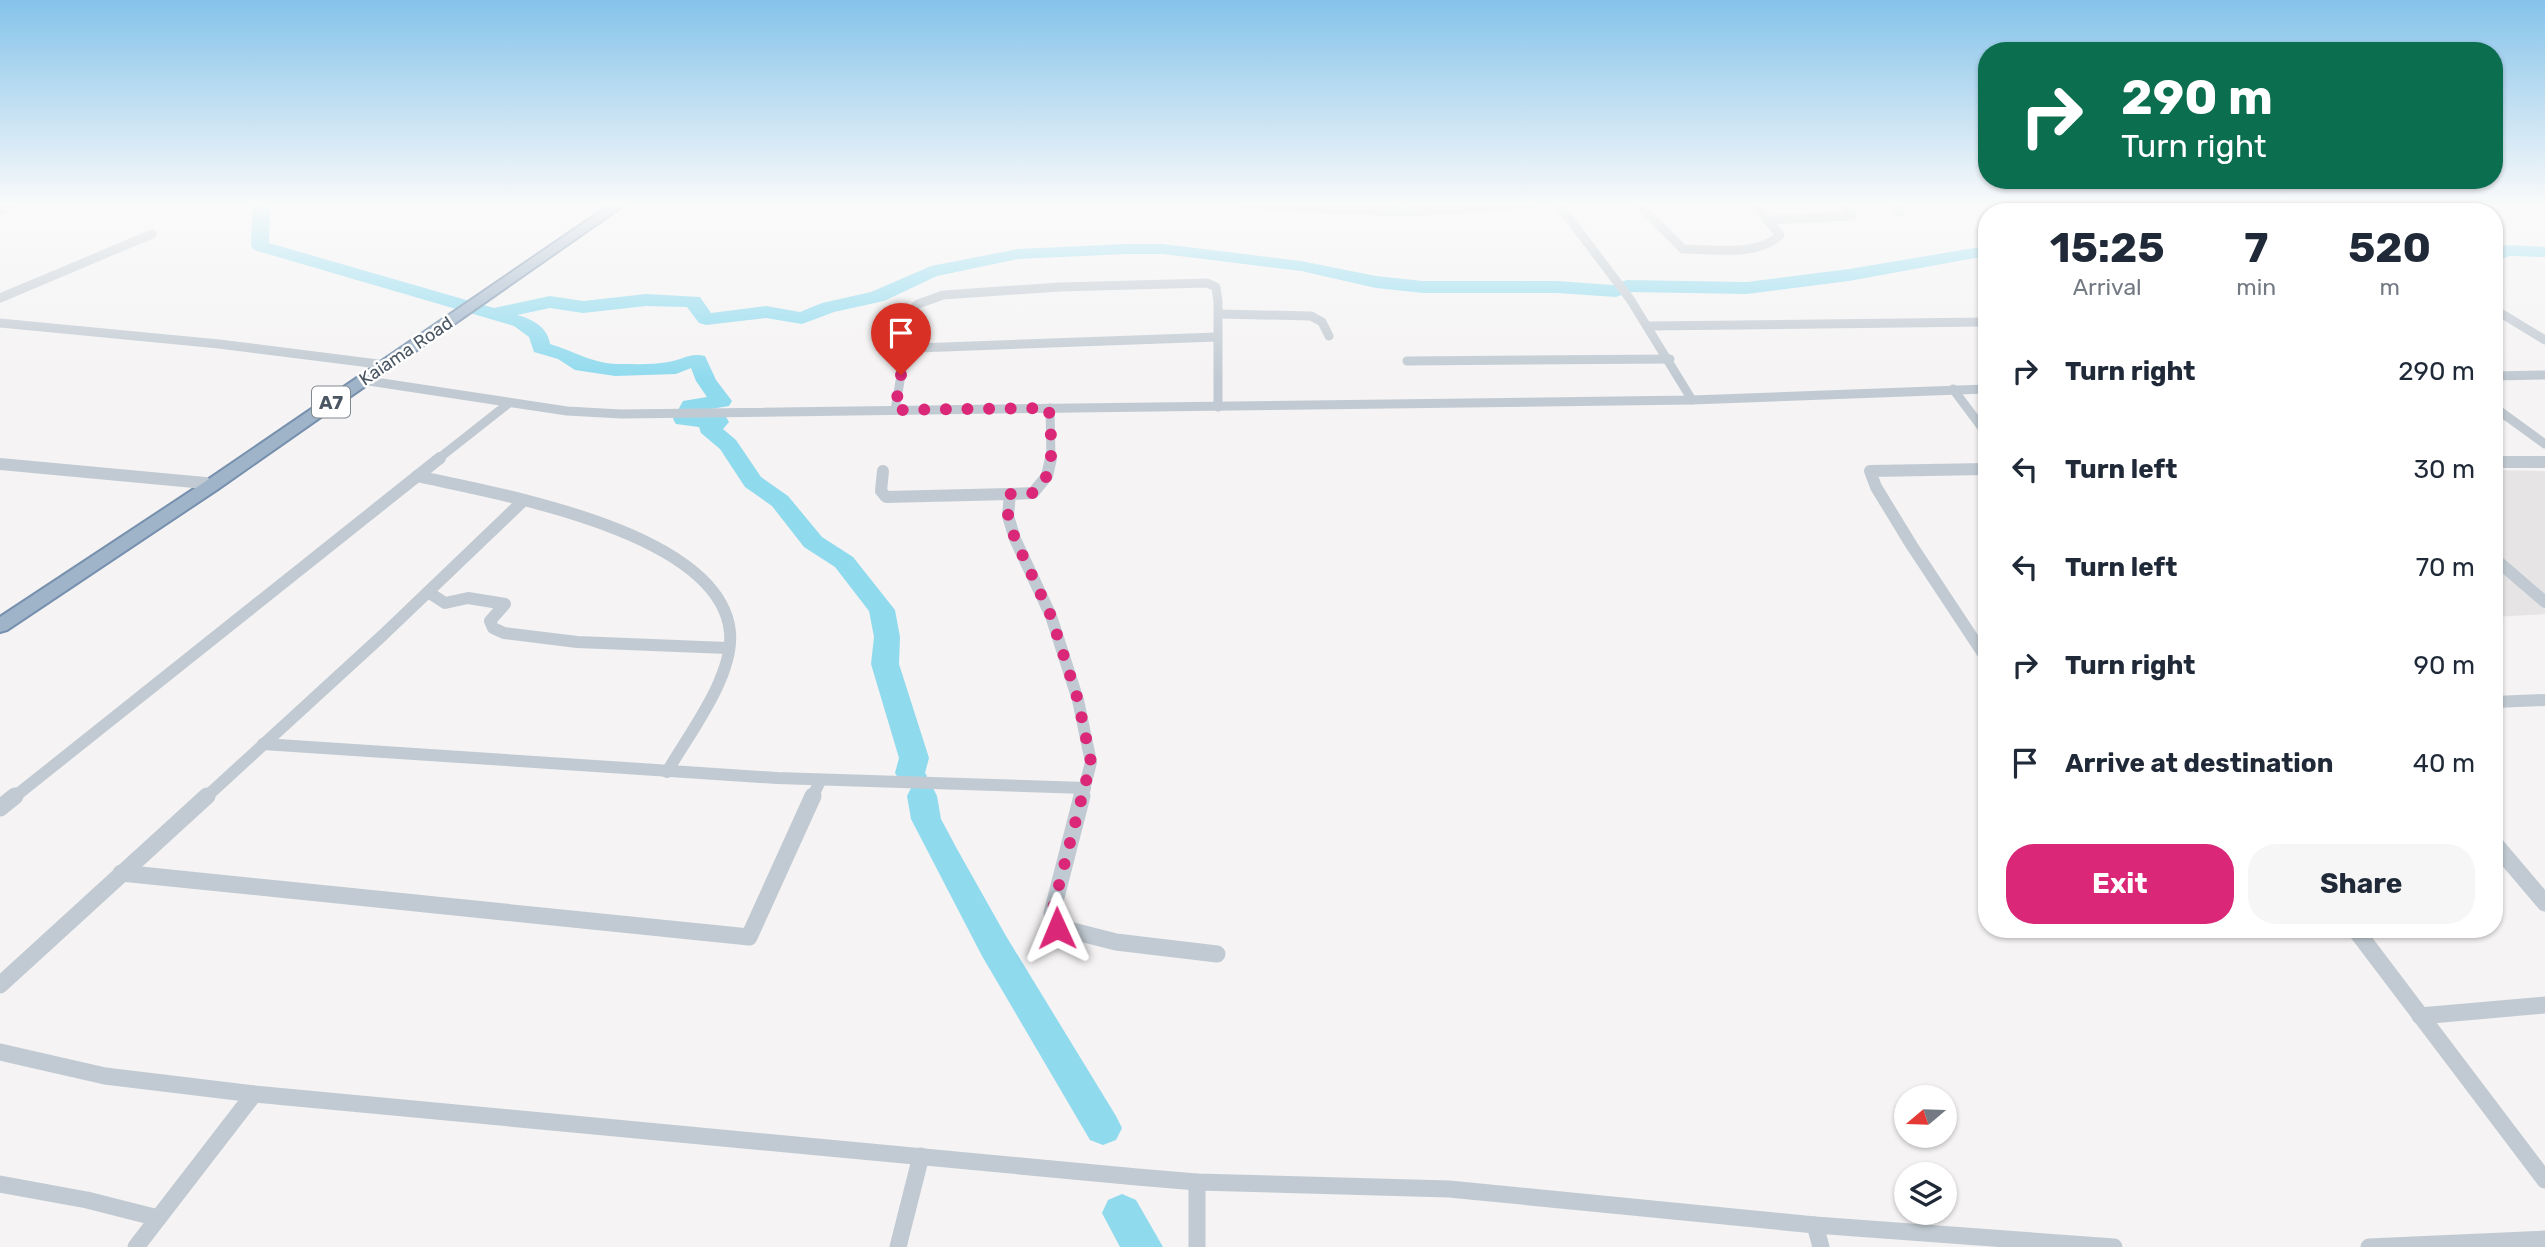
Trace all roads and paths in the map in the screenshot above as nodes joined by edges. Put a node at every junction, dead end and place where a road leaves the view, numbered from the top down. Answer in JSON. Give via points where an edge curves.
{"nodes":[{"id":1,"x":83,"y":263,"type":"edge"},
{"id":2,"x":529,"y":263,"type":"edge"},
{"id":3,"x":532,"y":263,"type":"edge"},
{"id":4,"x":1606,"y":263,"type":"edge"},
{"id":5,"x":0,"y":298,"type":"edge"},
{"id":6,"x":471,"y":304,"type":"junction"},
{"id":7,"x":1220,"y":314,"type":"junction"},
{"id":8,"x":2503,"y":314,"type":"edge"},
{"id":9,"x":1978,"y":322,"type":"edge"},
{"id":10,"x":0,"y":323,"type":"edge"},
{"id":11,"x":1649,"y":326,"type":"junction"},
{"id":12,"x":1217,"y":337,"type":"junction"},
{"id":13,"x":1329,"y":337,"type":"dead end"},
{"id":14,"x":2545,"y":340,"type":"edge"},
{"id":15,"x":917,"y":348,"type":"junction"},
{"id":16,"x":1670,"y":359,"type":"junction"},
{"id":17,"x":1408,"y":361,"type":"dead end"},
{"id":18,"x":378,"y":364,"type":"junction"},
{"id":19,"x":2545,"y":375,"type":"edge"},
{"id":20,"x":2503,"y":376,"type":"edge"},
{"id":21,"x":362,"y":380,"type":"junction"},
{"id":22,"x":1954,"y":389,"type":"junction"},
{"id":23,"x":1978,"y":389,"type":"edge"},
{"id":24,"x":1692,"y":400,"type":"junction"},
{"id":25,"x":509,"y":403,"type":"junction"},
{"id":26,"x":1218,"y":407,"type":"junction"},
{"id":27,"x":1049,"y":408,"type":"junction"},
{"id":28,"x":895,"y":410,"type":"junction"},
{"id":29,"x":2503,"y":414,"type":"edge"},
{"id":30,"x":1978,"y":422,"type":"edge"},
{"id":31,"x":2545,"y":444,"type":"edge"},
{"id":32,"x":2545,"y":461,"type":"edge"},
{"id":33,"x":2503,"y":463,"type":"edge"},
{"id":34,"x":0,"y":464,"type":"edge"},
{"id":35,"x":1978,"y":469,"type":"edge"},
{"id":36,"x":883,"y":471,"type":"dead end"},
{"id":37,"x":416,"y":477,"type":"junction"},
{"id":38,"x":198,"y":489,"type":"junction"},
{"id":39,"x":1010,"y":494,"type":"junction"},
{"id":40,"x":524,"y":500,"type":"junction"},
{"id":41,"x":2503,"y":566,"type":"edge"},
{"id":42,"x":428,"y":592,"type":"junction"},
{"id":43,"x":2545,"y":602,"type":"edge"},
{"id":44,"x":0,"y":626,"type":"edge"},
{"id":45,"x":1978,"y":646,"type":"edge"},
{"id":46,"x":727,"y":648,"type":"junction"},
{"id":47,"x":2545,"y":700,"type":"edge"},
{"id":48,"x":2503,"y":702,"type":"edge"},
{"id":49,"x":263,"y":744,"type":"junction"},
{"id":50,"x":667,"y":772,"type":"junction"},
{"id":51,"x":820,"y":781,"type":"junction"},
{"id":52,"x":1085,"y":788,"type":"junction"},
{"id":53,"x":0,"y":808,"type":"edge"},
{"id":54,"x":2503,"y":854,"type":"edge"},
{"id":55,"x":121,"y":873,"type":"junction"},
{"id":56,"x":2545,"y":903,"type":"edge"},
{"id":57,"x":2362,"y":938,"type":"edge"},
{"id":58,"x":1217,"y":954,"type":"dead end"},
{"id":59,"x":0,"y":985,"type":"edge"},
{"id":60,"x":2545,"y":1005,"type":"edge"},
{"id":61,"x":2420,"y":1016,"type":"junction"},
{"id":62,"x":0,"y":1052,"type":"edge"},
{"id":63,"x":254,"y":1094,"type":"junction"},
{"id":64,"x":921,"y":1156,"type":"junction"},
{"id":65,"x":2545,"y":1180,"type":"edge"},
{"id":66,"x":1197,"y":1182,"type":"junction"},
{"id":67,"x":0,"y":1184,"type":"edge"},
{"id":68,"x":158,"y":1218,"type":"junction"},
{"id":69,"x":1815,"y":1225,"type":"junction"},
{"id":70,"x":2545,"y":1239,"type":"edge"},
{"id":71,"x":2412,"y":1246,"type":"edge"},
{"id":72,"x":136,"y":1247,"type":"edge"},
{"id":73,"x":898,"y":1247,"type":"edge"},
{"id":74,"x":1197,"y":1247,"type":"edge"},
{"id":75,"x":1821,"y":1247,"type":"edge"},
{"id":76,"x":2114,"y":1247,"type":"edge"},
{"id":77,"x":2369,"y":1247,"type":"edge"}],
"edges":[{"from":1,"to":5,"type":"street"},
{"from":2,"to":6,"type":"highway","name":"Kaiama Road","number":"A7"},
{"from":3,"to":6,"type":"highway","name":"Kaiama Road","number":"A7"},
{"from":4,"to":11,"type":"street"},
{"from":6,"to":18,"type":"highway","name":"Kaiama Road","number":"A7"},
{"from":6,"to":21,"type":"highway","name":"Kaiama Road","number":"A7"},
{"from":7,"to":12,"type":"street"},
{"from":7,"to":13,"type":"street","via":[[1311,316],[1322,321]]},
{"from":7,"to":15,"type":"street","via":[[1216,287],[1195,282],[943,295],[918,304],[905,316]]},
{"from":8,"to":14,"type":"street"},
{"from":9,"to":11,"type":"street"},
{"from":10,"to":18,"type":"street"},
{"from":11,"to":16,"type":"street"},
{"from":12,"to":15,"type":"street"},
{"from":12,"to":26,"type":"street"},
{"from":15,"to":28,"type":"street","via":[[903,364]]},
{"from":16,"to":17,"type":"street"},
{"from":16,"to":24,"type":"street"},
{"from":18,"to":38,"type":"highway","name":"Kaiama Road","number":"A7"},
{"from":19,"to":20,"type":"street"},
{"from":21,"to":25,"type":"street"},
{"from":21,"to":38,"type":"highway","name":"Kaiama Road","number":"A7","via":[[212,485]]},
{"from":22,"to":23,"type":"street"},
{"from":22,"to":24,"type":"street"},
{"from":22,"to":30,"type":"street"},
{"from":24,"to":26,"type":"street"},
{"from":25,"to":28,"type":"street","via":[[589,413]]},
{"from":25,"to":37,"type":"street"},
{"from":26,"to":27,"type":"street"},
{"from":27,"to":28,"type":"street"},
{"from":27,"to":39,"type":"street","via":[[1047,479],[1033,493]]},
{"from":29,"to":31,"type":"street"},
{"from":32,"to":33,"type":"street"},
{"from":34,"to":38,"type":"street"},
{"from":35,"to":45,"type":"street","via":[[1870,471],[1912,546]]},
{"from":36,"to":39,"type":"street","via":[[881,491],[886,496]]},
{"from":37,"to":40,"type":"street"},
{"from":37,"to":53,"type":"street"},
{"from":38,"to":44,"type":"highway","name":"Kaiama Road","number":"A7"},
{"from":39,"to":52,"type":"street","via":[[1008,516],[1015,539],[1051,616],[1078,700],[1091,762]]},
{"from":40,"to":42,"type":"street"},
{"from":40,"to":46,"type":"street","via":[[587,517],[687,563],[713,586],[729,615]]},
{"from":41,"to":43,"type":"street"},
{"from":42,"to":46,"type":"street","via":[[446,603],[468,598],[505,604],[490,621],[504,633],[577,642]]},
{"from":42,"to":49,"type":"street"},
{"from":46,"to":50,"type":"street","via":[[705,709]]},
{"from":47,"to":48,"type":"street"},
{"from":49,"to":50,"type":"street"},
{"from":49,"to":55,"type":"street"},
{"from":50,"to":51,"type":"street"},
{"from":51,"to":52,"type":"street"},
{"from":51,"to":55,"type":"street","via":[[749,937]]},
{"from":52,"to":58,"type":"street","via":[[1052,912],[1057,928],[1116,942]]},
{"from":54,"to":56,"type":"street"},
{"from":55,"to":59,"type":"street"},
{"from":57,"to":61,"type":"street"},
{"from":60,"to":61,"type":"street"},
{"from":61,"to":65,"type":"street"},
{"from":62,"to":63,"type":"street","via":[[105,1076]]},
{"from":63,"to":64,"type":"street"},
{"from":63,"to":68,"type":"street"},
{"from":64,"to":66,"type":"street"},
{"from":64,"to":73,"type":"street"},
{"from":66,"to":69,"type":"street","via":[[1449,1189]]},
{"from":66,"to":74,"type":"street"},
{"from":67,"to":68,"type":"street"},
{"from":68,"to":72,"type":"street"},
{"from":69,"to":75,"type":"street"},
{"from":69,"to":76,"type":"street"},
{"from":70,"to":71,"type":"street"},
{"from":71,"to":77,"type":"street"}]}
